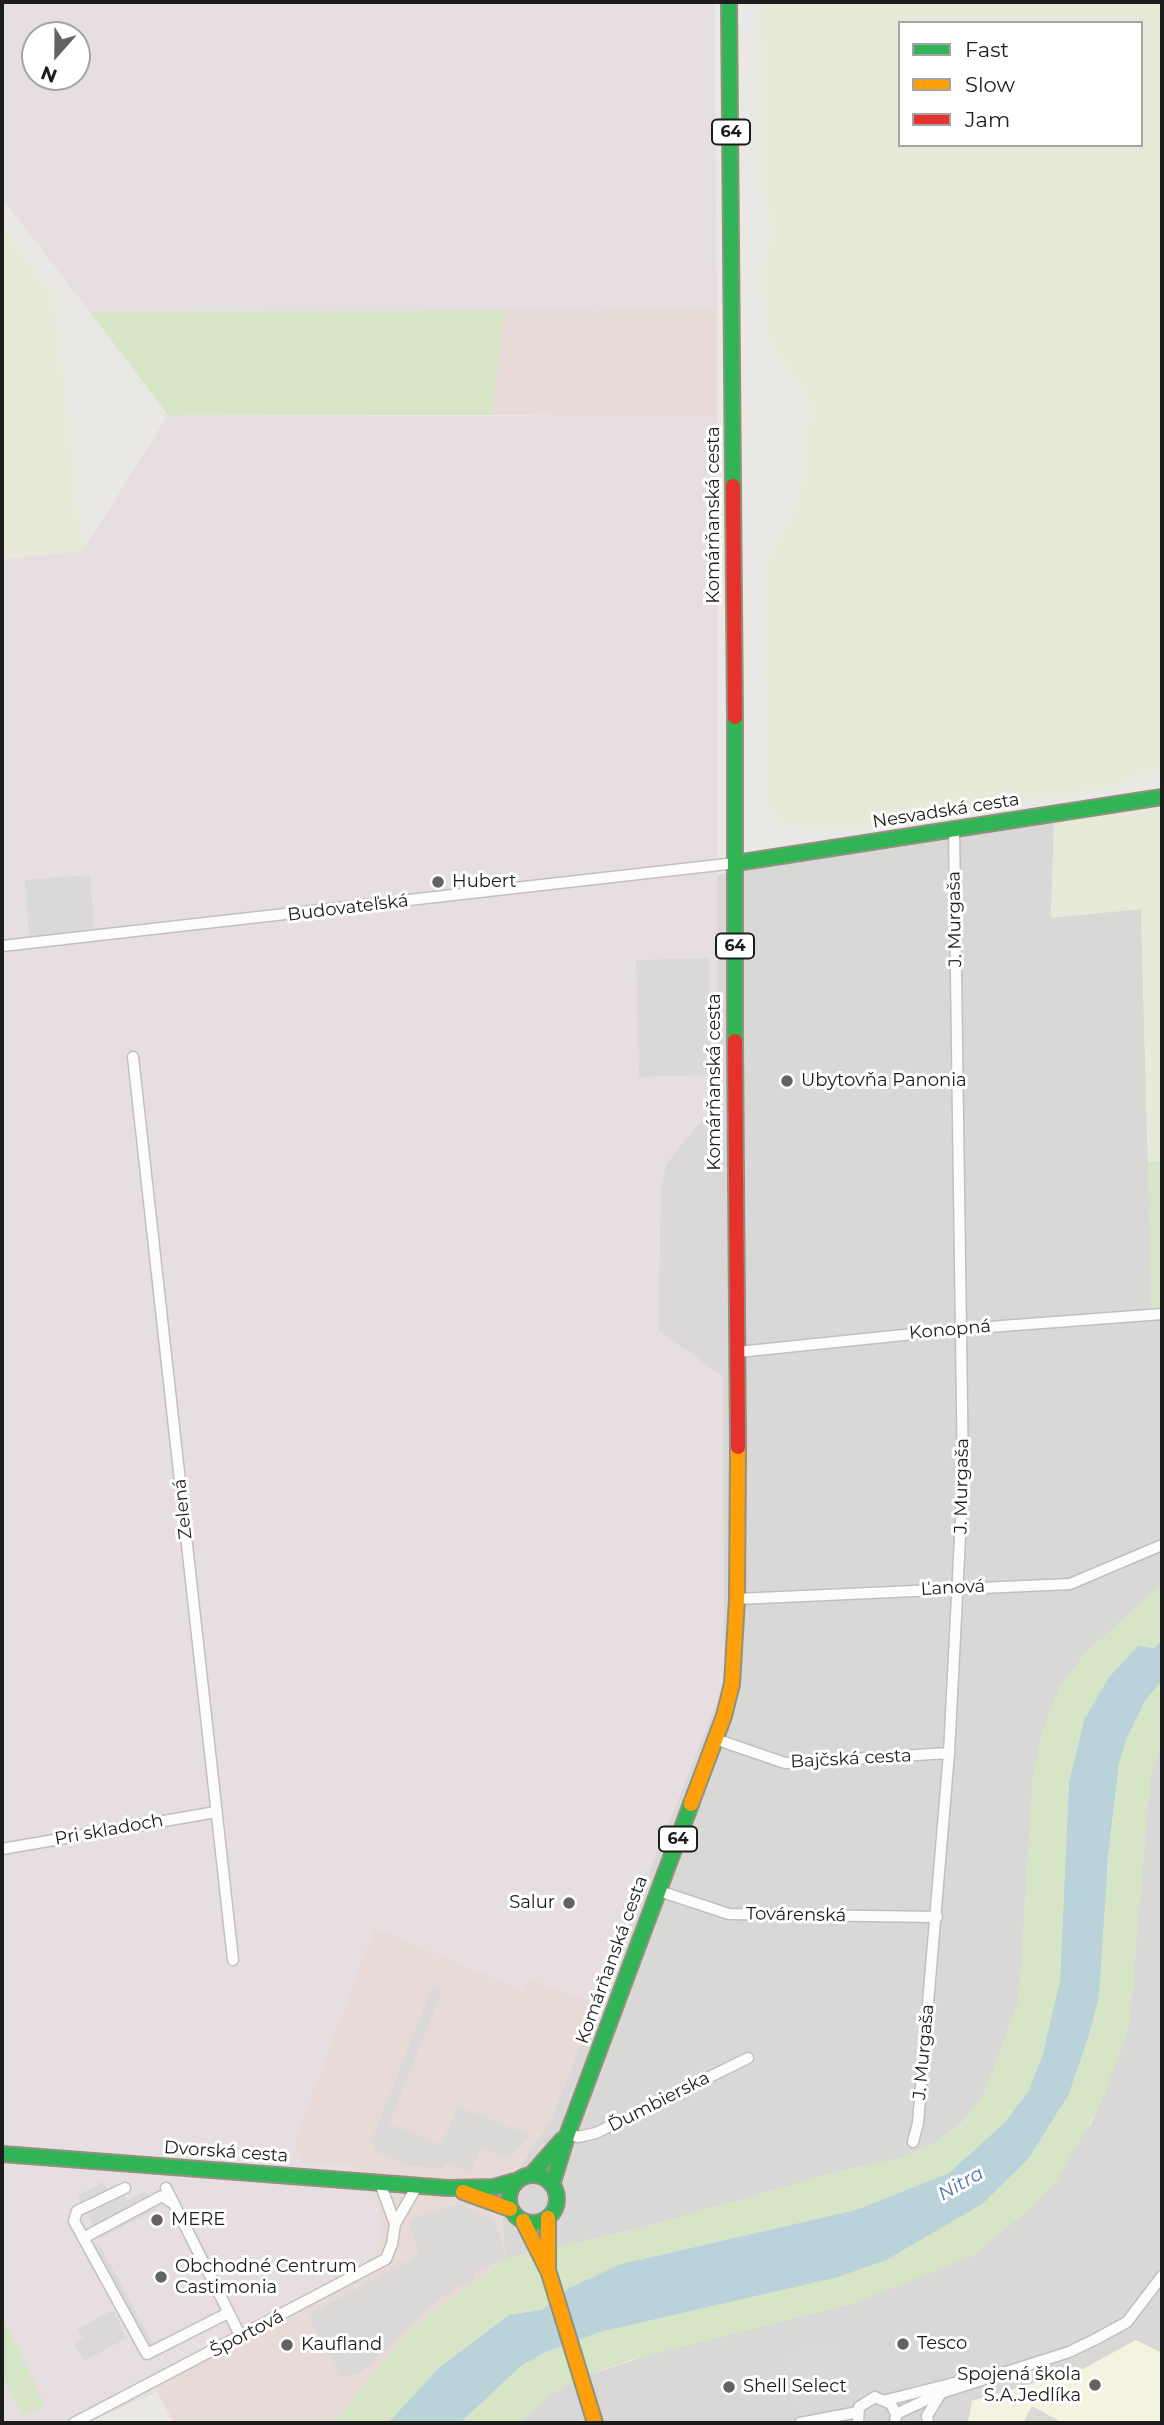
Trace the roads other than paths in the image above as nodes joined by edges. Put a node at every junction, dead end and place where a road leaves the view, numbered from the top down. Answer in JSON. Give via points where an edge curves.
{"nodes":[{"id":1,"x":729,"y":2,"type":"edge"},
{"id":2,"x":1162,"y":797,"type":"edge"},
{"id":3,"x":954,"y":828,"type":"junction"},
{"id":4,"x":736,"y":863,"type":"junction"},
{"id":5,"x":2,"y":946,"type":"edge"},
{"id":6,"x":133,"y":1058,"type":"dead end"},
{"id":7,"x":1162,"y":1314,"type":"edge"},
{"id":8,"x":962,"y":1329,"type":"junction"},
{"id":9,"x":738,"y":1352,"type":"junction"},
{"id":10,"x":1162,"y":1545,"type":"edge"},
{"id":11,"x":960,"y":1587,"type":"junction"},
{"id":12,"x":737,"y":1599,"type":"junction"},
{"id":13,"x":715,"y":1739,"type":"junction"},
{"id":14,"x":950,"y":1753,"type":"junction"},
{"id":15,"x":216,"y":1812,"type":"junction"},
{"id":16,"x":2,"y":1849,"type":"edge"},
{"id":17,"x":659,"y":1891,"type":"junction"},
{"id":18,"x":937,"y":1917,"type":"junction"},
{"id":19,"x":233,"y":1960,"type":"dead end"},
{"id":20,"x":748,"y":2058,"type":"dead end"},
{"id":21,"x":568,"y":2133,"type":"junction"},
{"id":22,"x":913,"y":2142,"type":"dead end"},
{"id":23,"x":2,"y":2154,"type":"edge"},
{"id":24,"x":169,"y":2167,"type":"junction"},
{"id":25,"x":532,"y":2174,"type":"junction"},
{"id":26,"x":515,"y":2181,"type":"junction"},
{"id":27,"x":380,"y":2183,"type":"junction"},
{"id":28,"x":552,"y":2185,"type":"junction"},
{"id":29,"x":417,"y":2186,"type":"junction"},
{"id":30,"x":125,"y":2188,"type":"dead end"},
{"id":31,"x":448,"y":2188,"type":"junction"},
{"id":32,"x":167,"y":2195,"type":"junction"},
{"id":33,"x":510,"y":2209,"type":"junction"},
{"id":34,"x":548,"y":2218,"type":"junction"},
{"id":35,"x":523,"y":2221,"type":"junction"},
{"id":36,"x":395,"y":2224,"type":"junction"},
{"id":37,"x":83,"y":2238,"type":"junction"},
{"id":38,"x":548,"y":2270,"type":"junction"},
{"id":39,"x":1162,"y":2276,"type":"edge"},
{"id":40,"x":228,"y":2313,"type":"junction"},
{"id":41,"x":241,"y":2337,"type":"junction"},
{"id":42,"x":979,"y":2379,"type":"junction"},
{"id":43,"x":941,"y":2393,"type":"junction"},
{"id":44,"x":887,"y":2400,"type":"junction"},
{"id":45,"x":858,"y":2412,"type":"junction"},
{"id":46,"x":896,"y":2418,"type":"edge"},
{"id":47,"x":597,"y":2421,"type":"edge"},
{"id":48,"x":805,"y":2422,"type":"edge"},
{"id":49,"x":74,"y":2423,"type":"edge"},
{"id":50,"x":825,"y":2423,"type":"edge"},
{"id":51,"x":858,"y":2423,"type":"edge"},
{"id":52,"x":907,"y":2423,"type":"edge"},
{"id":53,"x":928,"y":2423,"type":"edge"}],
"edges":[{"from":1,"to":4,"type":"main road","name":"Komárňanská cesta","number":"64"},
{"from":2,"to":3,"type":"main road","name":"Nesvadská cesta"},
{"from":3,"to":4,"type":"main road","name":"Nesvadská cesta"},
{"from":3,"to":8,"type":"street","name":"J. Murgaša"},
{"from":4,"to":5,"type":"street","name":"Budovateľská"},
{"from":4,"to":9,"type":"main road","name":"Komárňanská cesta","number":"64"},
{"from":6,"to":15,"type":"street","name":"Zelená"},
{"from":7,"to":8,"type":"street","name":"Konopná"},
{"from":8,"to":9,"type":"street","name":"Konopná"},
{"from":8,"to":11,"type":"street","name":"J. Murgaša"},
{"from":9,"to":12,"type":"main road","name":"Komárňanská cesta","number":"64"},
{"from":10,"to":11,"type":"street","name":"Ľanová","via":[[1070,1584]]},
{"from":11,"to":12,"type":"street","name":"Ľanová"},
{"from":11,"to":14,"type":"street","name":"J. Murgaša"},
{"from":12,"to":13,"type":"main road","name":"Komárňanská cesta","number":"64","via":[[732,1684]]},
{"from":13,"to":14,"type":"street","name":"Bajčská cesta","via":[[785,1763]]},
{"from":13,"to":17,"type":"main road","name":"Komárňanská cesta","number":"64"},
{"from":14,"to":18,"type":"street","name":"J. Murgaša"},
{"from":15,"to":16,"type":"street","name":"Pri skladoch"},
{"from":15,"to":19,"type":"street","name":"Zelená"},
{"from":17,"to":18,"type":"street","name":"Továrenská","via":[[729,1914]]},
{"from":17,"to":21,"type":"main road","name":"Komárňanská cesta","number":"64"},
{"from":18,"to":22,"type":"street","name":"J. Murgaša"},
{"from":20,"to":21,"type":"street","name":"Ďumbierska","via":[[596,2133],[578,2137]]},
{"from":21,"to":25,"type":"main road","name":"Komárňanská cesta","number":"64"},
{"from":21,"to":28,"type":"main road","name":"Komárňanská cesta","number":"64"},
{"from":23,"to":24,"type":"main road","name":"Dvorská cesta"},
{"from":24,"to":27,"type":"main road","name":"Dvorská cesta"},
{"from":24,"to":32,"type":"street"},
{"from":25,"to":26,"type":"main road","number":"64"},
{"from":25,"to":28,"type":"main road"},
{"from":26,"to":31,"type":"main road","name":"Dvorská cesta","via":[[494,2187]]},
{"from":26,"to":33,"type":"main road","via":[[508,2194]]},
{"from":27,"to":29,"type":"main road","name":"Dvorská cesta"},
{"from":27,"to":36,"type":"street"},
{"from":28,"to":34,"type":"main road","number":"64","via":[[557,2202]]},
{"from":29,"to":31,"type":"main road","name":"Dvorská cesta"},
{"from":29,"to":36,"type":"street","name":"Športová"},
{"from":30,"to":37,"type":"street","via":[[78,2211],[74,2221]]},
{"from":31,"to":33,"type":"main road","name":"Dvorská cesta"},
{"from":32,"to":37,"type":"street"},
{"from":32,"to":40,"type":"street"},
{"from":33,"to":35,"type":"main road","number":"64"},
{"from":34,"to":35,"type":"main road","via":[[536,2223]]},
{"from":34,"to":38,"type":"main road","number":"64"},
{"from":35,"to":38,"type":"main road","number":"64"},
{"from":36,"to":41,"type":"street","name":"Športová","via":[[386,2259]]},
{"from":37,"to":40,"type":"street","via":[[147,2354]]},
{"from":38,"to":47,"type":"main road","number":"64","via":[[578,2375]]},
{"from":39,"to":42,"type":"street","via":[[1126,2322],[1069,2352]]},
{"from":40,"to":41,"type":"street"},
{"from":41,"to":49,"type":"street","name":"Športová"},
{"from":42,"to":43,"type":"street"},
{"from":42,"to":44,"type":"street"},
{"from":43,"to":46,"type":"street"},
{"from":43,"to":53,"type":"street","via":[[927,2416]]},
{"from":44,"to":45,"type":"street","via":[[869,2399]]},
{"from":44,"to":46,"type":"street"},
{"from":45,"to":48,"type":"street"},
{"from":45,"to":51,"type":"street"},
{"from":46,"to":52,"type":"street"},
{"from":48,"to":50,"type":"street"}]}
